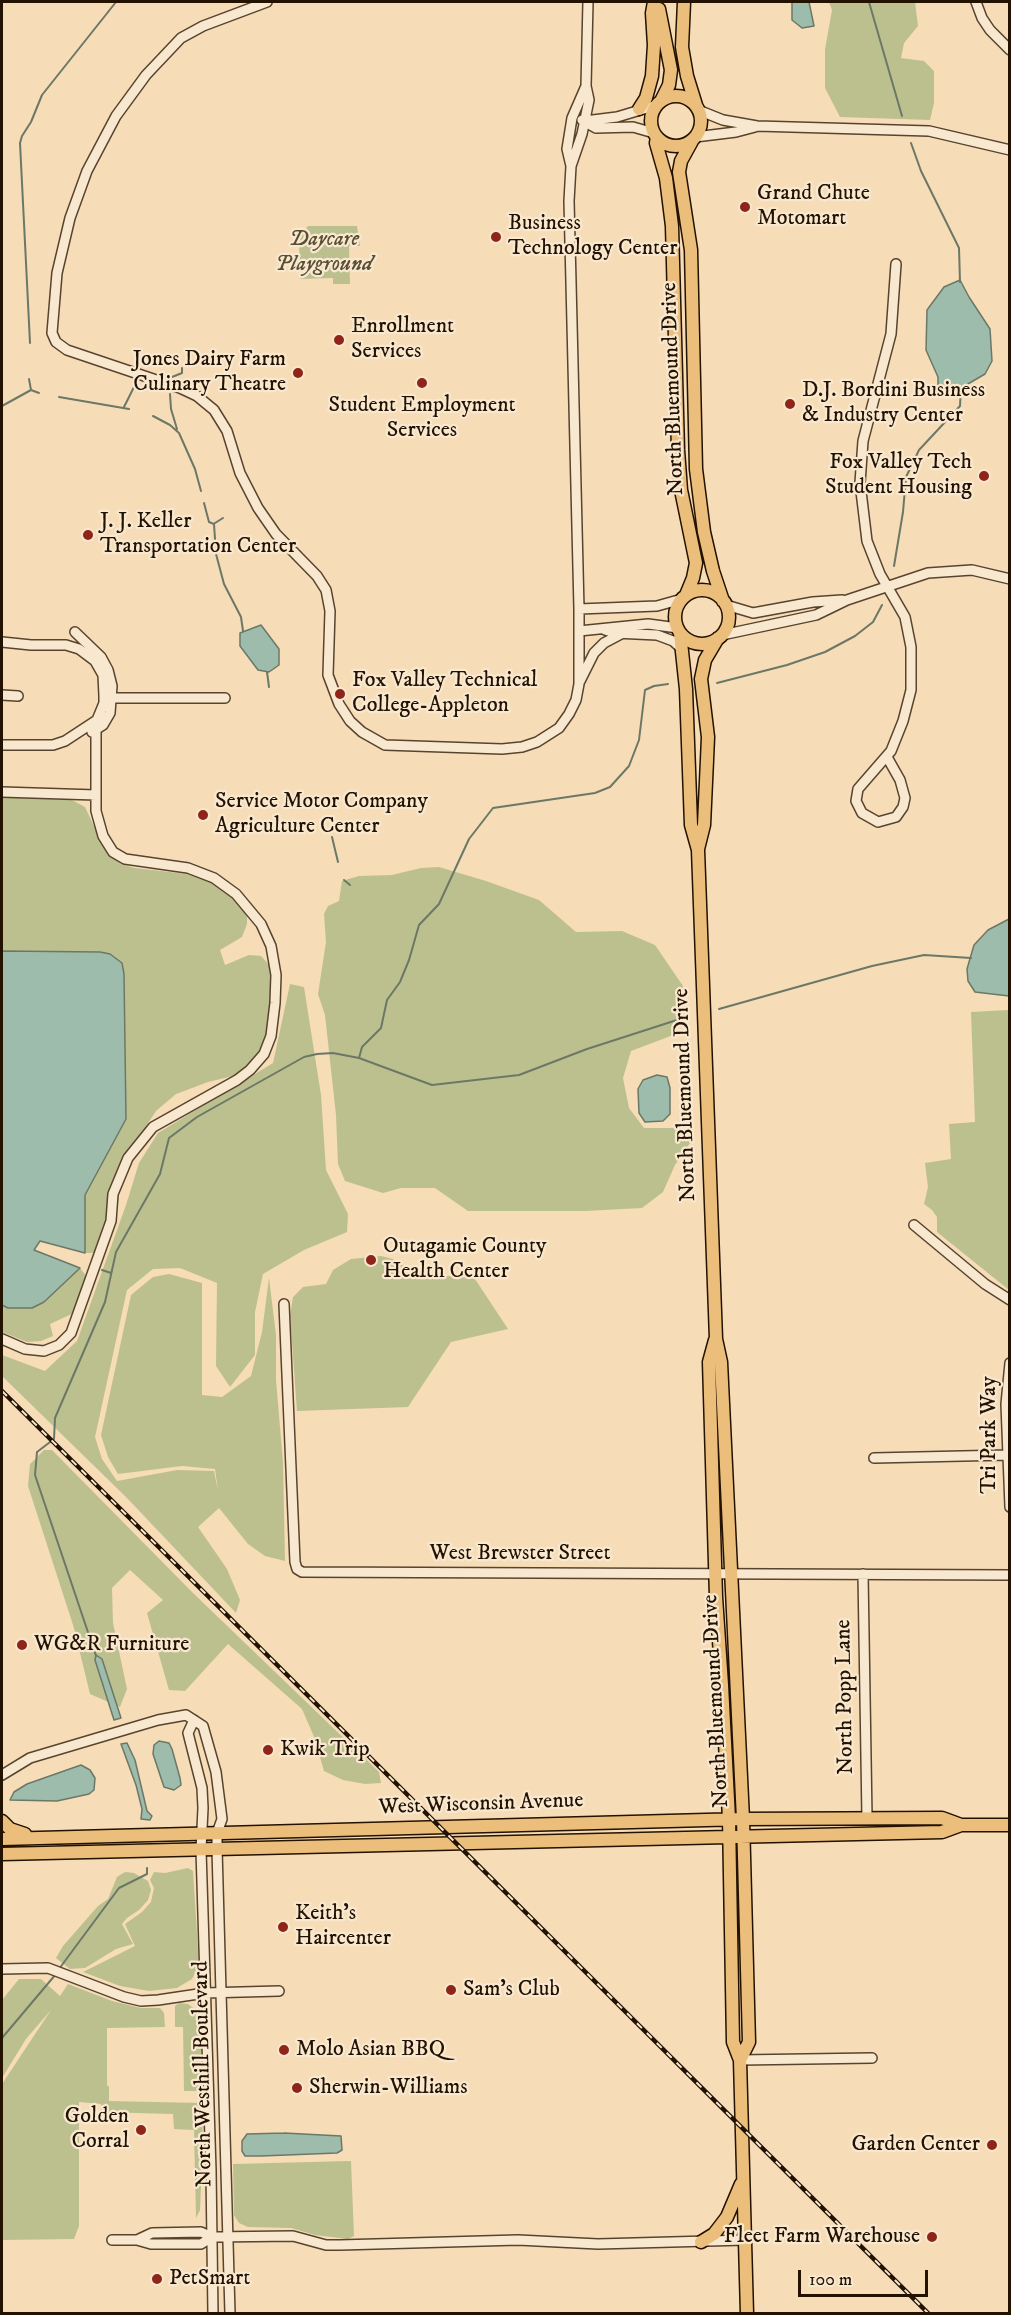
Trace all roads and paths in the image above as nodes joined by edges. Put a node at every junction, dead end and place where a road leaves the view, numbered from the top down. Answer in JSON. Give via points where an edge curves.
{"nodes":[{"id":1,"x":267,"y":2,"type":"edge"},
{"id":2,"x":588,"y":2,"type":"edge"},
{"id":3,"x":656,"y":2,"type":"edge"},
{"id":4,"x":684,"y":2,"type":"edge"},
{"id":5,"x":976,"y":2,"type":"edge"},
{"id":6,"x":1010,"y":50,"type":"edge"},
{"id":7,"x":586,"y":86,"type":"junction"},
{"id":8,"x":659,"y":103,"type":"junction"},
{"id":9,"x":697,"y":108,"type":"junction"},
{"id":10,"x":639,"y":109,"type":"junction"},
{"id":11,"x":572,"y":118,"type":"junction"},
{"id":12,"x":585,"y":121,"type":"junction"},
{"id":13,"x":757,"y":126,"type":"junction"},
{"id":14,"x":656,"y":135,"type":"junction"},
{"id":15,"x":693,"y":139,"type":"junction"},
{"id":16,"x":1010,"y":150,"type":"edge"},
{"id":17,"x":571,"y":166,"type":"junction"},
{"id":18,"x":896,"y":264,"type":"dead end"},
{"id":19,"x":1010,"y":579,"type":"edge"},
{"id":20,"x":888,"y":586,"type":"junction"},
{"id":21,"x":684,"y":597,"type":"junction"},
{"id":22,"x":847,"y":600,"type":"junction"},
{"id":23,"x":725,"y":603,"type":"junction"},
{"id":24,"x":579,"y":609,"type":"junction"},
{"id":25,"x":605,"y":630,"type":"junction"},
{"id":26,"x":679,"y":630,"type":"junction"},
{"id":27,"x":579,"y":631,"type":"junction"},
{"id":28,"x":75,"y":632,"type":"dead end"},
{"id":29,"x":624,"y":633,"type":"junction"},
{"id":30,"x":720,"y":636,"type":"junction"},
{"id":31,"x":2,"y":642,"type":"edge"},
{"id":32,"x":682,"y":649,"type":"junction"},
{"id":33,"x":579,"y":684,"type":"junction"},
{"id":34,"x":2,"y":694,"type":"edge"},
{"id":35,"x":18,"y":696,"type":"dead end"},
{"id":36,"x":112,"y":698,"type":"junction"},
{"id":37,"x":225,"y":698,"type":"dead end"},
{"id":38,"x":96,"y":730,"type":"junction"},
{"id":39,"x":2,"y":745,"type":"edge"},
{"id":40,"x":69,"y":745,"type":"dead end"},
{"id":41,"x":887,"y":757,"type":"junction"},
{"id":42,"x":2,"y":792,"type":"edge"},
{"id":43,"x":96,"y":795,"type":"junction"},
{"id":44,"x":698,"y":850,"type":"junction"},
{"id":45,"x":914,"y":1225,"type":"dead end"},
{"id":46,"x":1010,"y":1300,"type":"edge"},
{"id":47,"x":284,"y":1304,"type":"dead end"},
{"id":48,"x":2,"y":1339,"type":"edge"},
{"id":49,"x":716,"y":1339,"type":"junction"},
{"id":50,"x":1010,"y":1363,"type":"edge"},
{"id":51,"x":1007,"y":1455,"type":"junction"},
{"id":52,"x":874,"y":1458,"type":"dead end"},
{"id":53,"x":1010,"y":1507,"type":"edge"},
{"id":54,"x":715,"y":1574,"type":"junction"},
{"id":55,"x":732,"y":1574,"type":"junction"},
{"id":56,"x":863,"y":1574,"type":"junction"},
{"id":57,"x":1010,"y":1575,"type":"edge"},
{"id":58,"x":194,"y":1720,"type":"junction"},
{"id":59,"x":2,"y":1775,"type":"edge"},
{"id":60,"x":867,"y":1818,"type":"junction"},
{"id":61,"x":729,"y":1819,"type":"junction"},
{"id":62,"x":743,"y":1819,"type":"junction"},
{"id":63,"x":2,"y":1821,"type":"edge"},
{"id":64,"x":961,"y":1825,"type":"junction"},
{"id":65,"x":1010,"y":1825,"type":"edge"},
{"id":66,"x":217,"y":1833,"type":"junction"},
{"id":67,"x":202,"y":1834,"type":"junction"},
{"id":68,"x":729,"y":1836,"type":"junction"},
{"id":69,"x":744,"y":1836,"type":"junction"},
{"id":70,"x":47,"y":1838,"type":"junction"},
{"id":71,"x":2,"y":1839,"type":"edge"},
{"id":72,"x":217,"y":1849,"type":"junction"},
{"id":73,"x":201,"y":1850,"type":"junction"},
{"id":74,"x":2,"y":1854,"type":"edge"},
{"id":75,"x":2,"y":1969,"type":"edge"},
{"id":76,"x":279,"y":1990,"type":"dead end"},
{"id":77,"x":222,"y":1992,"type":"junction"},
{"id":78,"x":205,"y":1993,"type":"junction"},
{"id":79,"x":872,"y":2058,"type":"dead end"},
{"id":80,"x":741,"y":2060,"type":"junction"},
{"id":81,"x":743,"y":2177,"type":"junction"},
{"id":82,"x":212,"y":2237,"type":"junction"},
{"id":83,"x":228,"y":2238,"type":"junction"},
{"id":84,"x":112,"y":2240,"type":"dead end"},
{"id":85,"x":745,"y":2240,"type":"junction"},
{"id":86,"x":701,"y":2241,"type":"junction"},
{"id":87,"x":213,"y":2313,"type":"edge"},
{"id":88,"x":230,"y":2313,"type":"edge"},
{"id":89,"x":747,"y":2313,"type":"edge"}],
"edges":[{"from":1,"to":33,"type":"street","via":[[181,38],[146,75],[116,116],[87,171],[68,226],[53,299],[54,338],[69,351],[192,393],[214,410],[227,430],[240,473],[258,508],[326,590],[330,611],[329,679],[339,704],[362,732],[385,745],[522,747],[559,728],[573,707]]},
{"from":2,"to":7,"type":"street"},
{"from":3,"to":8,"type":"main road","via":[[671,70],[669,85]]},
{"from":3,"to":10,"type":"main road","via":[[652,14],[652,76]]},
{"from":4,"to":9,"type":"main road","via":[[682,47]]},
{"from":5,"to":6,"type":"street","via":[[990,30]]},
{"from":7,"to":11,"type":"street"},
{"from":7,"to":12,"type":"street","via":[[589,100]]},
{"from":8,"to":9,"type":"main road","via":[[680,97]]},
{"from":8,"to":10,"type":"street"},
{"from":8,"to":14,"type":"main road","via":[[651,119]]},
{"from":9,"to":13,"type":"street","via":[[723,120]]},
{"from":9,"to":15,"type":"main road","via":[[701,124]]},
{"from":10,"to":12,"type":"street","via":[[617,117]]},
{"from":11,"to":12,"type":"street"},
{"from":11,"to":17,"type":"street","via":[[567,149]]},
{"from":12,"to":14,"type":"street","via":[[596,128],[633,127]]},
{"from":12,"to":17,"type":"street"},
{"from":13,"to":15,"type":"street"},
{"from":13,"to":16,"type":"street","via":[[928,131]]},
{"from":14,"to":15,"type":"main road","via":[[674,146]]},
{"from":14,"to":21,"type":"main road","name":"North Bluemound Drive","via":[[672,226],[681,490],[696,563]]},
{"from":15,"to":23,"type":"main road","name":"North Bluemound Drive","via":[[681,161],[679,176],[691,250],[696,469],[704,531]]},
{"from":17,"to":24,"type":"street"},
{"from":18,"to":20,"type":"street","via":[[891,334],[863,441],[860,483],[867,541]]},
{"from":19,"to":20,"type":"street","via":[[950,570]]},
{"from":20,"to":22,"type":"street"},
{"from":20,"to":41,"type":"street","via":[[905,617],[912,663],[903,721]]},
{"from":21,"to":23,"type":"main road","via":[[706,590]]},
{"from":21,"to":24,"type":"street","via":[[644,607]]},
{"from":21,"to":26,"type":"main road","via":[[675,613]]},
{"from":22,"to":23,"type":"street","via":[[753,613]]},
{"from":22,"to":30,"type":"street","via":[[816,615]]},
{"from":23,"to":30,"type":"main road","via":[[728,621]]},
{"from":24,"to":27,"type":"street"},
{"from":25,"to":26,"type":"street","via":[[648,624]]},
{"from":25,"to":27,"type":"street"},
{"from":25,"to":29,"type":"street"},
{"from":26,"to":30,"type":"main road","via":[[698,643]]},
{"from":26,"to":32,"type":"main road","name":"North Bluemound Drive"},
{"from":27,"to":33,"type":"street"},
{"from":28,"to":36,"type":"street","via":[[101,657],[108,670]]},
{"from":29,"to":32,"type":"street","via":[[657,635]]},
{"from":29,"to":33,"type":"street","via":[[594,654]]},
{"from":30,"to":44,"type":"main road","name":"North Bluemound Drive","via":[[705,660],[701,679],[708,737],[704,825]]},
{"from":31,"to":39,"type":"street","via":[[79,649],[95,661],[103,675],[104,703],[97,720],[64,741],[53,745]]},
{"from":32,"to":44,"type":"main road","name":"North Bluemound Drive","via":[[691,825]]},
{"from":34,"to":35,"type":"street"},
{"from":36,"to":37,"type":"street"},
{"from":36,"to":38,"type":"street","via":[[110,713]]},
{"from":38,"to":40,"type":"street"},
{"from":38,"to":43,"type":"street"},
{"from":41,"to":41,"type":"street","via":[[858,789],[856,801],[867,818],[878,822],[896,817],[905,798]]},
{"from":42,"to":43,"type":"street"},
{"from":43,"to":48,"type":"street","via":[[99,825],[113,852],[125,859],[188,868],[214,878],[236,894],[261,924],[271,946],[276,975],[271,1036],[264,1054],[250,1070],[153,1127],[128,1158],[113,1194],[111,1221],[71,1333],[59,1345],[44,1351],[25,1349]]},
{"from":44,"to":49,"type":"main road","name":"North Bluemound Drive"},
{"from":45,"to":46,"type":"street"},
{"from":47,"to":54,"type":"street","name":"West Brewster Street","via":[[297,1569],[310,1573]]},
{"from":49,"to":54,"type":"main road","name":"North Bluemound Drive","via":[[709,1362]]},
{"from":49,"to":55,"type":"main road","name":"North Bluemound Drive","via":[[721,1362]]},
{"from":50,"to":51,"type":"street","name":"Tri Park Way"},
{"from":51,"to":52,"type":"street"},
{"from":51,"to":53,"type":"street","name":"Tri Park Way"},
{"from":54,"to":55,"type":"street","name":"West Brewster Street"},
{"from":54,"to":61,"type":"main road","name":"North Bluemound Drive"},
{"from":55,"to":56,"type":"street","name":"West Brewster Street"},
{"from":55,"to":62,"type":"main road","name":"North Bluemound Drive"},
{"from":56,"to":57,"type":"street","name":"West Brewster Street"},
{"from":56,"to":60,"type":"street","name":"North Popp Lane"},
{"from":58,"to":59,"type":"street","via":[[178,1716],[131,1728],[30,1758]]},
{"from":58,"to":66,"type":"street","name":"North Westhill Boulevard","via":[[203,1726],[216,1772],[222,1819]]},
{"from":58,"to":67,"type":"street","name":"North Westhill Boulevard","via":[[188,1733],[202,1788]]},
{"from":60,"to":62,"type":"main road","name":"West Wisconsin Avenue"},
{"from":60,"to":64,"type":"main road","name":"West Wisconsin Avenue","via":[[942,1818]]},
{"from":61,"to":62,"type":"main road","name":"West Wisconsin Avenue"},
{"from":61,"to":66,"type":"main road","name":"West Wisconsin Avenue"},
{"from":61,"to":68,"type":"main road","name":"North Bluemound Drive"},
{"from":62,"to":69,"type":"main road","name":"North Bluemound Drive"},
{"from":63,"to":70,"type":"main road","via":[[13,1831]]},
{"from":64,"to":65,"type":"main road","name":"West Wisconsin Avenue"},
{"from":64,"to":69,"type":"main road","name":"West Wisconsin Avenue","via":[[942,1832]]},
{"from":66,"to":67,"type":"main road","name":"West Wisconsin Avenue"},
{"from":66,"to":72,"type":"street","name":"North Westhill Boulevard"},
{"from":67,"to":70,"type":"main road","name":"West Wisconsin Avenue"},
{"from":67,"to":73,"type":"street","name":"North Westhill Boulevard"},
{"from":68,"to":69,"type":"main road","name":"West Wisconsin Avenue"},
{"from":68,"to":72,"type":"main road","name":"West Wisconsin Avenue"},
{"from":68,"to":80,"type":"main road","name":"North Bluemound Drive","via":[[733,2042]]},
{"from":69,"to":80,"type":"main road","name":"North Bluemound Drive","via":[[749,2042]]},
{"from":70,"to":71,"type":"main road","name":"West Wisconsin Avenue"},
{"from":72,"to":73,"type":"main road","name":"West Wisconsin Avenue"},
{"from":72,"to":77,"type":"street","name":"North Westhill Boulevard"},
{"from":73,"to":74,"type":"main road","name":"West Wisconsin Avenue"},
{"from":73,"to":78,"type":"street","name":"North Westhill Boulevard"},
{"from":75,"to":78,"type":"street","via":[[48,1968],[141,2001]]},
{"from":76,"to":77,"type":"street"},
{"from":77,"to":78,"type":"street"},
{"from":77,"to":83,"type":"street","name":"North Westhill Boulevard"},
{"from":78,"to":82,"type":"street","name":"North Westhill Boulevard"},
{"from":79,"to":80,"type":"street"},
{"from":80,"to":81,"type":"main road","name":"North Bluemound Drive"},
{"from":81,"to":85,"type":"main road","name":"North Bluemound Drive"},
{"from":81,"to":86,"type":"main road","via":[[727,2217],[714,2234]]},
{"from":82,"to":83,"type":"street"},
{"from":82,"to":84,"type":"street","via":[[201,2232],[152,2233],[137,2240]]},
{"from":82,"to":87,"type":"street","name":"North Westhill Boulevard"},
{"from":83,"to":86,"type":"street","via":[[293,2236],[340,2246],[518,2240],[575,2244]]},
{"from":83,"to":88,"type":"street","name":"North Westhill Boulevard"},
{"from":85,"to":86,"type":"street"},
{"from":85,"to":89,"type":"main road","name":"North Bluemound Drive"}]}
